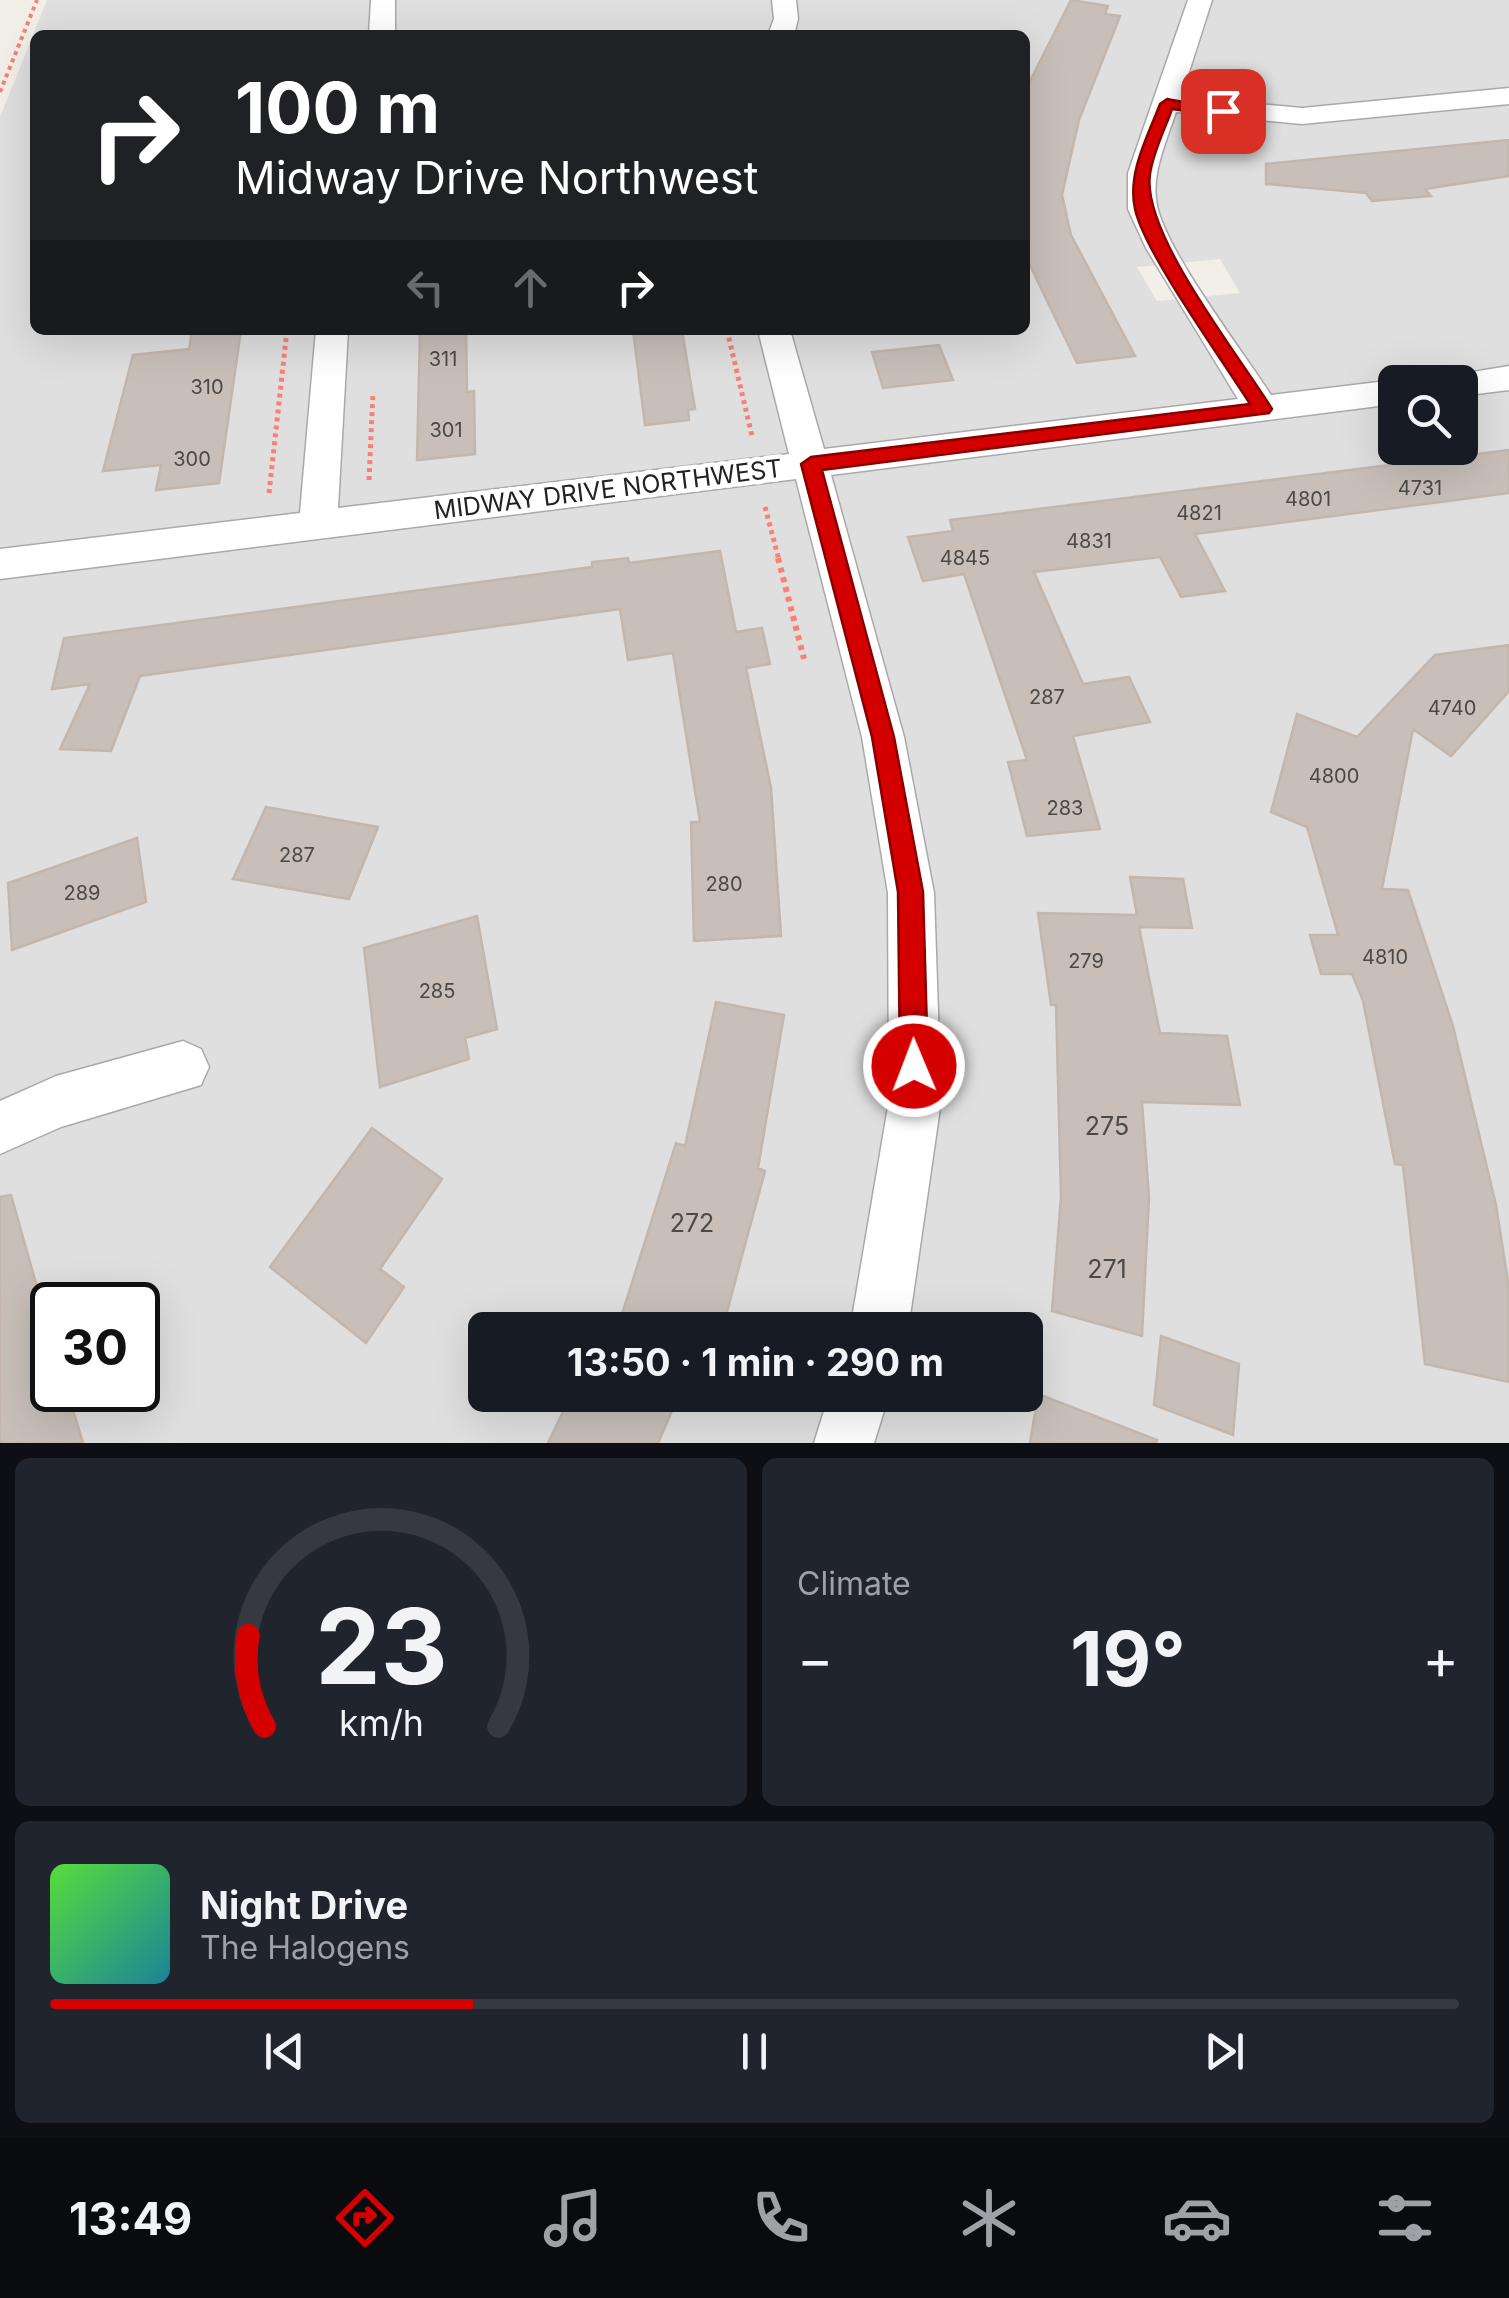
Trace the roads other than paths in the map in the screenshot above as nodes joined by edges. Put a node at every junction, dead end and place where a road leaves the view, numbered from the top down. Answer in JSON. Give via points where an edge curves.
{"nodes":[{"id":1,"x":383,"y":0,"type":"edge"},
{"id":2,"x":784,"y":0,"type":"edge"},
{"id":3,"x":1200,"y":0,"type":"edge"},
{"id":4,"x":382,"y":30,"type":"edge"},
{"id":5,"x":782,"y":30,"type":"edge"},
{"id":6,"x":1509,"y":96,"type":"edge"},
{"id":7,"x":1167,"y":104,"type":"junction"},
{"id":8,"x":332,"y":335,"type":"edge"},
{"id":9,"x":775,"y":335,"type":"edge"},
{"id":10,"x":1509,"y":378,"type":"edge"},
{"id":11,"x":1478,"y":382,"type":"edge"},
{"id":12,"x":1378,"y":394,"type":"edge"},
{"id":13,"x":1262,"y":409,"type":"junction"},
{"id":14,"x":811,"y":464,"type":"junction"},
{"id":15,"x":318,"y":524,"type":"junction"},
{"id":16,"x":0,"y":564,"type":"edge"},
{"id":17,"x":182,"y":1067,"type":"dead end"},
{"id":18,"x":0,"y":1128,"type":"edge"},
{"id":19,"x":882,"y":1312,"type":"edge"},
{"id":20,"x":854,"y":1412,"type":"edge"},
{"id":21,"x":844,"y":1443,"type":"edge"}],
"edges":[{"from":1,"to":4,"type":"street"},
{"from":2,"to":5,"type":"street"},
{"from":3,"to":7,"type":"street"},
{"from":6,"to":7,"type":"street","via":[[1302,116]]},
{"from":7,"to":13,"type":"street","via":[[1142,173],[1143,209]]},
{"from":8,"to":15,"type":"street"},
{"from":9,"to":14,"type":"street"},
{"from":10,"to":11,"type":"street"},
{"from":12,"to":13,"type":"street","name":"MIDWAY DRIVE NORTHWEST"},
{"from":13,"to":14,"type":"street","name":"MIDWAY DRIVE NORTHWEST"},
{"from":14,"to":15,"type":"street","name":"MIDWAY DRIVE NORTHWEST"},
{"from":14,"to":19,"type":"street","via":[[883,737],[910,892],[915,1101]]},
{"from":15,"to":16,"type":"street","name":"MIDWAY DRIVE NORTHWEST"},
{"from":17,"to":18,"type":"street","via":[[56,1102]]},
{"from":20,"to":21,"type":"street"}]}
